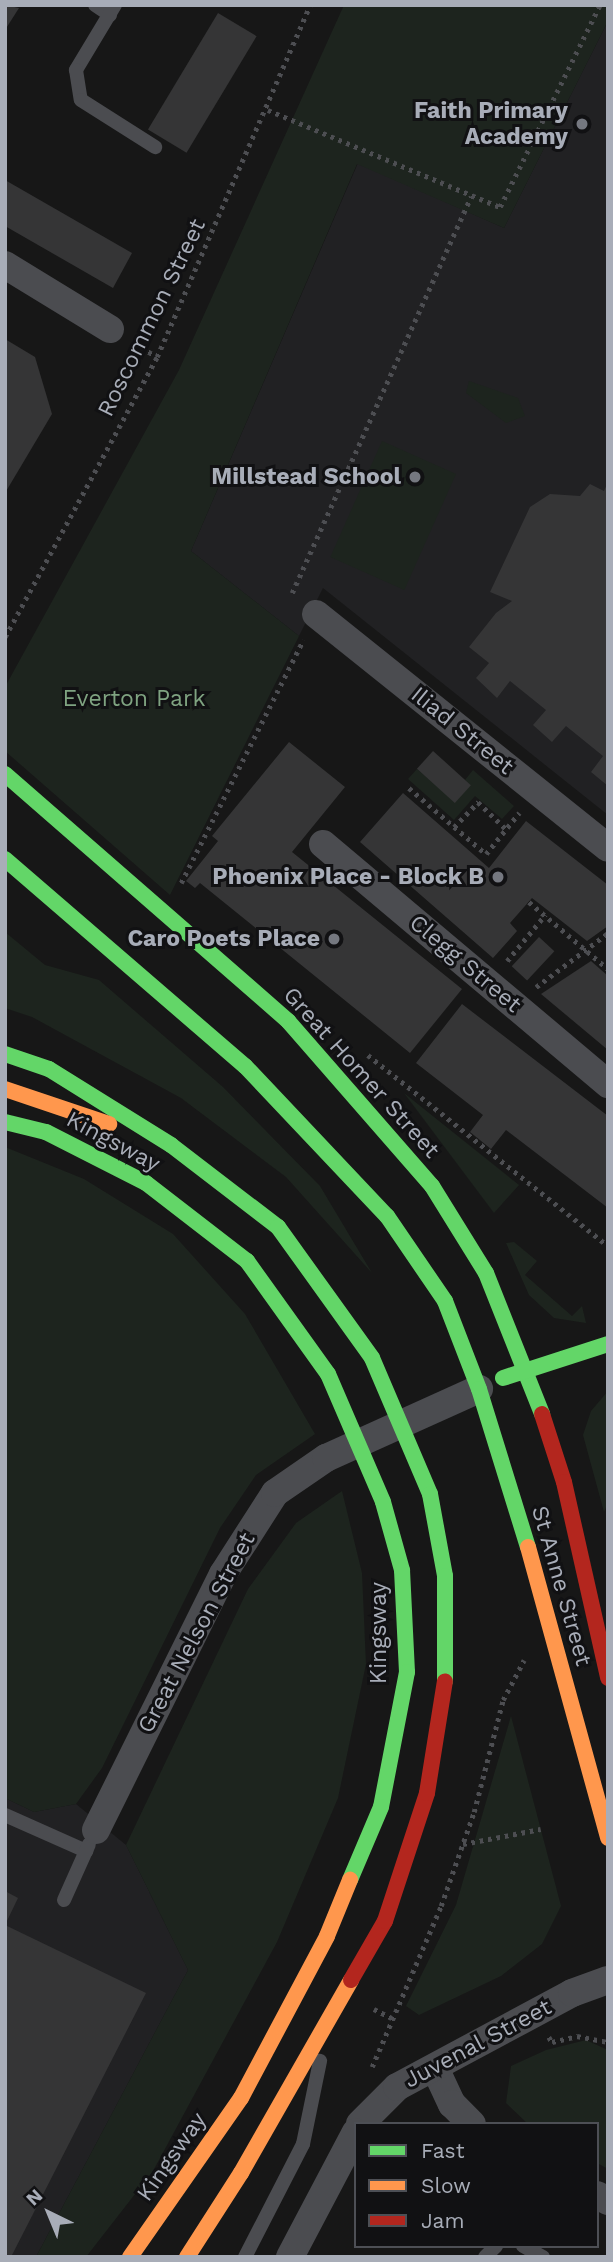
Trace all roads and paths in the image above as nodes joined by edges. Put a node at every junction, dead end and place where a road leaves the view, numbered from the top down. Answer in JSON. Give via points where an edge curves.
{"nodes":[{"id":1,"x":95,"y":5,"type":"edge"},
{"id":2,"x":310,"y":5,"type":"edge"},
{"id":3,"x":600,"y":5,"type":"edge"},
{"id":4,"x":112,"y":10,"type":"edge"},
{"id":5,"x":268,"y":110,"type":"junction"},
{"id":6,"x":155,"y":147,"type":"dead end"},
{"id":7,"x":471,"y":197,"type":"junction"},
{"id":8,"x":5,"y":265,"type":"edge"},
{"id":9,"x":110,"y":329,"type":"dead end"},
{"id":10,"x":291,"y":594,"type":"dead end"},
{"id":11,"x":316,"y":614,"type":"joint"},
{"id":12,"x":5,"y":637,"type":"edge"},
{"id":13,"x":5,"y":774,"type":"edge"},
{"id":14,"x":409,"y":788,"type":"dead end"},
{"id":15,"x":537,"y":791,"type":"junction"},
{"id":16,"x":454,"y":827,"type":"junction"},
{"id":17,"x":506,"y":829,"type":"junction"},
{"id":18,"x":323,"y":844,"type":"dead end"},
{"id":19,"x":608,"y":848,"type":"edge"},
{"id":20,"x":5,"y":859,"type":"edge"},
{"id":21,"x":529,"y":902,"type":"dead end"},
{"id":22,"x":166,"y":912,"type":"junction"},
{"id":23,"x":545,"y":915,"type":"junction"},
{"id":24,"x":608,"y":933,"type":"edge"},
{"id":25,"x":585,"y":949,"type":"junction"},
{"id":26,"x":503,"y":966,"type":"dead end"},
{"id":27,"x":608,"y":968,"type":"edge"},
{"id":28,"x":532,"y":989,"type":"dead end"},
{"id":29,"x":5,"y":1054,"type":"edge"},
{"id":30,"x":608,"y":1084,"type":"edge"},
{"id":31,"x":5,"y":1088,"type":"edge"},
{"id":32,"x":408,"y":1088,"type":"dead end"},
{"id":33,"x":5,"y":1122,"type":"edge"},
{"id":34,"x":171,"y":1145,"type":"junction"},
{"id":35,"x":608,"y":1246,"type":"edge"},
{"id":36,"x":608,"y":1344,"type":"edge"},
{"id":37,"x":525,"y":1368,"type":"junction"},
{"id":38,"x":479,"y":1389,"type":"junction"},
{"id":39,"x":557,"y":1651,"type":"junction"},
{"id":40,"x":608,"y":1678,"type":"edge"},
{"id":41,"x":5,"y":1815,"type":"edge"},
{"id":42,"x":541,"y":1829,"type":"dead end"},
{"id":43,"x":608,"y":1838,"type":"edge"},
{"id":44,"x":91,"y":1841,"type":"junction"},
{"id":45,"x":463,"y":1844,"type":"junction"},
{"id":46,"x":64,"y":1900,"type":"dead end"},
{"id":47,"x":608,"y":1980,"type":"edge"},
{"id":48,"x":328,"y":2022,"type":"junction"},
{"id":49,"x":435,"y":2068,"type":"junction"},
{"id":50,"x":360,"y":2122,"type":"edge"},
{"id":51,"x":362,"y":2122,"type":"edge"},
{"id":52,"x":470,"y":2122,"type":"edge"},
{"id":53,"x":354,"y":2135,"type":"edge"},
{"id":54,"x":527,"y":2248,"type":"edge"},
{"id":55,"x":130,"y":2257,"type":"edge"},
{"id":56,"x":187,"y":2257,"type":"edge"},
{"id":57,"x":245,"y":2257,"type":"edge"},
{"id":58,"x":290,"y":2257,"type":"edge"},
{"id":59,"x":543,"y":2257,"type":"edge"}],
"edges":[{"from":1,"to":4,"type":"lane"},
{"from":2,"to":5,"type":"path","name":"Roscommon Street"},
{"from":3,"to":7,"type":"path","via":[[505,202],[494,207]]},
{"from":4,"to":6,"type":"lane","via":[[76,70],[81,100]]},
{"from":5,"to":7,"type":"path"},
{"from":5,"to":12,"type":"path","name":"Roscommon Street","via":[[157,357]]},
{"from":7,"to":10,"type":"path"},
{"from":8,"to":9,"type":"street"},
{"from":11,"to":15,"type":"street","name":"Iliad Street"},
{"from":11,"to":22,"type":"path"},
{"from":13,"to":22,"type":"main road","name":"Great Homer Street"},
{"from":14,"to":16,"type":"path"},
{"from":15,"to":17,"type":"path"},
{"from":15,"to":19,"type":"street","name":"Iliad Street"},
{"from":16,"to":17,"type":"path","via":[[478,802]]},
{"from":16,"to":17,"type":"path","via":[[486,854]]},
{"from":18,"to":30,"type":"street","name":"Clegg Street"},
{"from":20,"to":38,"type":"main road","via":[[245,1066],[387,1216],[445,1301]]},
{"from":21,"to":23,"type":"path"},
{"from":22,"to":37,"type":"main road","name":"Great Homer Street","via":[[289,1021],[432,1186],[486,1273]]},
{"from":23,"to":25,"type":"path"},
{"from":23,"to":26,"type":"path"},
{"from":24,"to":25,"type":"path"},
{"from":25,"to":27,"type":"path"},
{"from":25,"to":28,"type":"path"},
{"from":29,"to":34,"type":"main road","via":[[50,1069]]},
{"from":31,"to":34,"type":"main road"},
{"from":32,"to":35,"type":"path"},
{"from":33,"to":55,"type":"main road","name":"Kingsway","via":[[46,1132],[146,1183],[247,1261],[328,1374],[383,1502],[402,1570],[407,1672],[381,1807],[327,1936],[241,2098]]},
{"from":34,"to":48,"type":"main road","name":"Kingsway","via":[[278,1227],[286,1238],[372,1358],[433,1508],[445,1576],[448,1661],[427,1793],[385,1921]]},
{"from":36,"to":37,"type":"main road"},
{"from":37,"to":38,"type":"main road"},
{"from":37,"to":40,"type":"main road","name":"St Anne Street","via":[[564,1482]]},
{"from":38,"to":39,"type":"main road","name":"St Anne Street"},
{"from":38,"to":44,"type":"street","name":"Great Nelson Street","via":[[326,1458],[275,1493],[223,1574]]},
{"from":39,"to":43,"type":"main road","name":"St Anne Street"},
{"from":39,"to":45,"type":"path","via":[[522,1661],[503,1700]]},
{"from":41,"to":44,"type":"lane"},
{"from":42,"to":45,"type":"path"},
{"from":44,"to":46,"type":"lane"},
{"from":45,"to":50,"type":"path","via":[[371,2071]]},
{"from":47,"to":49,"type":"street","name":"Juvenal Street","via":[[572,1993]]},
{"from":48,"to":56,"type":"main road","name":"Kingsway"},
{"from":48,"to":57,"type":"lane","via":[[303,2144]]},
{"from":49,"to":51,"type":"street","name":"Juvenal Street","via":[[397,2087]]},
{"from":49,"to":52,"type":"street","via":[[452,2104]]},
{"from":53,"to":58,"type":"street","name":"Juvenal Street"},
{"from":54,"to":59,"type":"lane"}]}
